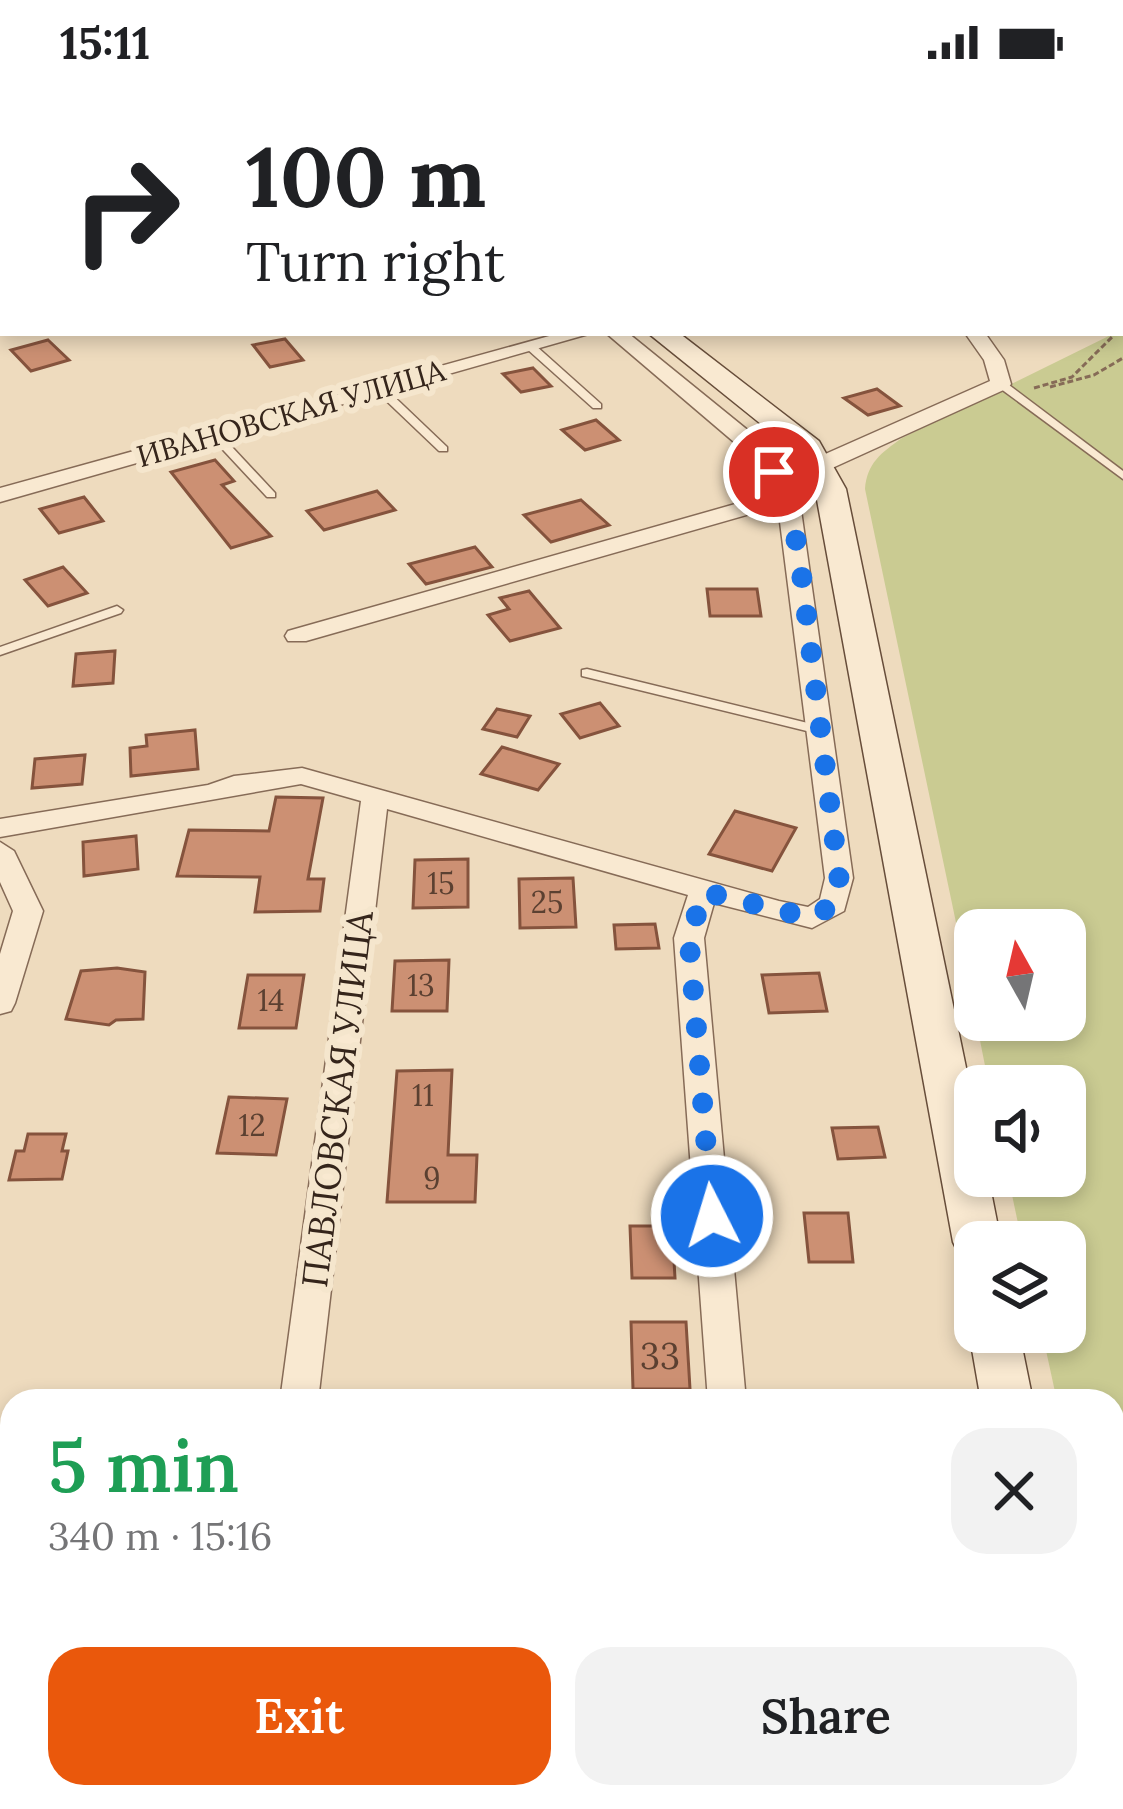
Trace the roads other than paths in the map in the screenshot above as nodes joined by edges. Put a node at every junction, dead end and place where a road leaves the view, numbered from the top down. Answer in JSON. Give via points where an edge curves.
{"nodes":[{"id":1,"x":571,"y":336,"type":"edge"},
{"id":2,"x":620,"y":336,"type":"edge"},
{"id":3,"x":666,"y":336,"type":"edge"},
{"id":4,"x":977,"y":336,"type":"edge"},
{"id":5,"x":531,"y":347,"type":"junction"},
{"id":6,"x":380,"y":389,"type":"junction"},
{"id":7,"x":1009,"y":390,"type":"junction"},
{"id":8,"x":597,"y":406,"type":"dead end"},
{"id":9,"x":215,"y":435,"type":"junction"},
{"id":10,"x":443,"y":449,"type":"dead end"},
{"id":11,"x":822,"y":464,"type":"junction"},
{"id":12,"x":1123,"y":476,"type":"edge"},
{"id":13,"x":0,"y":495,"type":"edge"},
{"id":14,"x":271,"y":495,"type":"dead end"},
{"id":15,"x":788,"y":496,"type":"junction"},
{"id":16,"x":116,"y":610,"type":"dead end"},
{"id":17,"x":297,"y":635,"type":"dead end"},
{"id":18,"x":0,"y":651,"type":"edge"},
{"id":19,"x":586,"y":673,"type":"dead end"},
{"id":20,"x":823,"y":731,"type":"junction"},
{"id":21,"x":375,"y":796,"type":"junction"},
{"id":22,"x":0,"y":828,"type":"edge"},
{"id":23,"x":0,"y":851,"type":"edge"},
{"id":24,"x":704,"y":892,"type":"junction"},
{"id":25,"x":0,"y":1004,"type":"edge"},
{"id":26,"x":973,"y":1221,"type":"edge"},
{"id":27,"x":998,"y":1353,"type":"edge"},
{"id":28,"x":300,"y":1389,"type":"edge"},
{"id":29,"x":726,"y":1389,"type":"edge"},
{"id":30,"x":1005,"y":1389,"type":"edge"}],
"edges":[{"from":1,"to":5,"type":"street","name":"ИВАНОВСКАЯ УЛИЦА"},
{"from":2,"to":15,"type":"street","via":[[742,437]]},
{"from":3,"to":11,"type":"street"},
{"from":4,"to":7,"type":"street"},
{"from":5,"to":6,"type":"street","name":"ИВАНОВСКАЯ УЛИЦА"},
{"from":5,"to":8,"type":"lane"},
{"from":6,"to":9,"type":"street","name":"ИВАНОВСКАЯ УЛИЦА"},
{"from":6,"to":10,"type":"lane"},
{"from":7,"to":11,"type":"street"},
{"from":7,"to":12,"type":"lane"},
{"from":9,"to":13,"type":"street","name":"ИВАНОВСКАЯ УЛИЦА"},
{"from":9,"to":14,"type":"lane"},
{"from":11,"to":26,"type":"street"},
{"from":15,"to":17,"type":"street"},
{"from":15,"to":20,"type":"street"},
{"from":16,"to":18,"type":"lane"},
{"from":19,"to":20,"type":"lane"},
{"from":20,"to":24,"type":"street","via":[[839,878],[834,904],[812,918]]},
{"from":21,"to":22,"type":"street","via":[[302,776]]},
{"from":21,"to":24,"type":"street"},
{"from":21,"to":28,"type":"street","name":"ПАВЛОВСКАЯ УЛИЦА"},
{"from":23,"to":25,"type":"street","via":[[28,911]]},
{"from":24,"to":29,"type":"street","via":[[689,938]]},
{"from":27,"to":30,"type":"street"}]}
